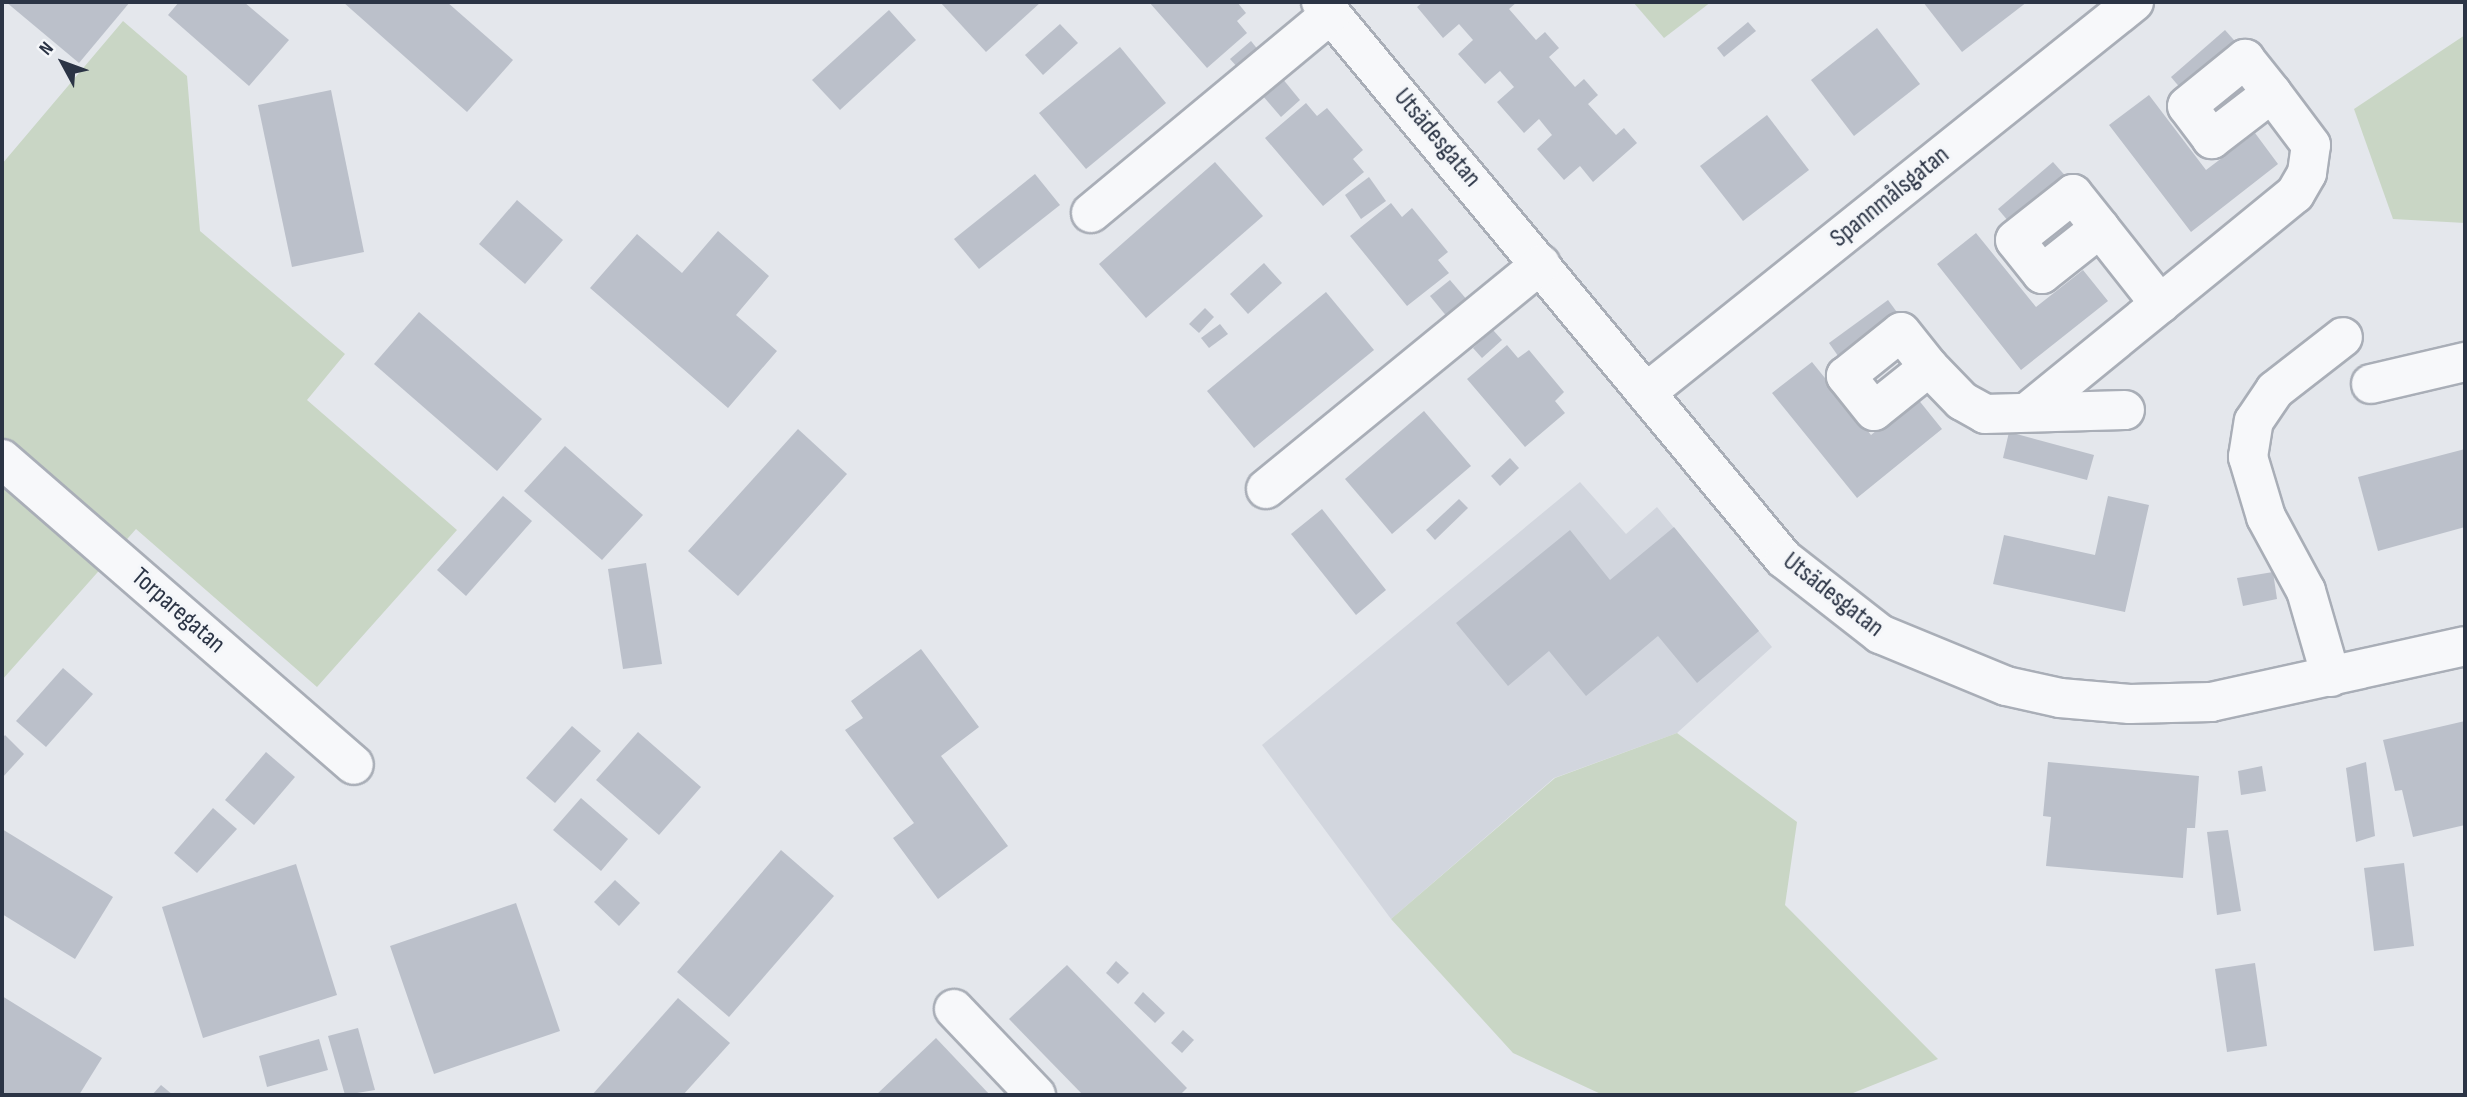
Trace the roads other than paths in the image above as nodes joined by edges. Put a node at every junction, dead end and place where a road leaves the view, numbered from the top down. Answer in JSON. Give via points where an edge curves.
{"nodes":[{"id":1,"x":2134,"y":2,"type":"edge"},
{"id":2,"x":1326,"y":8,"type":"edge"},
{"id":3,"x":2272,"y":93,"type":"dead end"},
{"id":4,"x":1091,"y":213,"type":"dead end"},
{"id":5,"x":2100,"y":228,"type":"dead end"},
{"id":6,"x":1541,"y":264,"type":"junction"},
{"id":7,"x":2161,"y":304,"type":"junction"},
{"id":8,"x":2343,"y":337,"type":"dead end"},
{"id":9,"x":2465,"y":362,"type":"edge"},
{"id":10,"x":1929,"y":367,"type":"dead end"},
{"id":11,"x":2371,"y":384,"type":"dead end"},
{"id":12,"x":1647,"y":392,"type":"junction"},
{"id":13,"x":2030,"y":410,"type":"junction"},
{"id":14,"x":2125,"y":410,"type":"dead end"},
{"id":15,"x":2,"y":459,"type":"edge"},
{"id":16,"x":1266,"y":489,"type":"dead end"},
{"id":17,"x":2465,"y":646,"type":"edge"},
{"id":18,"x":2330,"y":677,"type":"junction"},
{"id":19,"x":354,"y":765,"type":"dead end"},
{"id":20,"x":954,"y":1009,"type":"dead end"},
{"id":21,"x":1036,"y":1095,"type":"edge"}],
"edges":[{"from":1,"to":12,"type":"street","name":"Spannmålsgatan"},
{"from":2,"to":4,"type":"street","name":"Utsädesgatan"},
{"from":2,"to":6,"type":"street","name":"Utsädesgatan"},
{"from":3,"to":7,"type":"street","via":[[2311,145],[2307,173],[2295,194]]},
{"from":5,"to":7,"type":"street"},
{"from":6,"to":12,"type":"street","name":"Utsädesgatan"},
{"from":6,"to":16,"type":"street"},
{"from":7,"to":13,"type":"street"},
{"from":8,"to":18,"type":"street","via":[[2274,390],[2254,421],[2248,457],[2266,517],[2306,591]]},
{"from":9,"to":11,"type":"street"},
{"from":10,"to":13,"type":"street","via":[[1962,401],[1985,414]]},
{"from":12,"to":18,"type":"street","name":"Utsädesgatan","via":[[1784,559],[1880,634],[1938,661],[2060,698],[2130,704],[2211,702]]},
{"from":13,"to":14,"type":"street"},
{"from":15,"to":19,"type":"street","name":"Torparegatan"},
{"from":17,"to":18,"type":"street","name":"Utsädesgatan"},
{"from":20,"to":21,"type":"street"}]}
